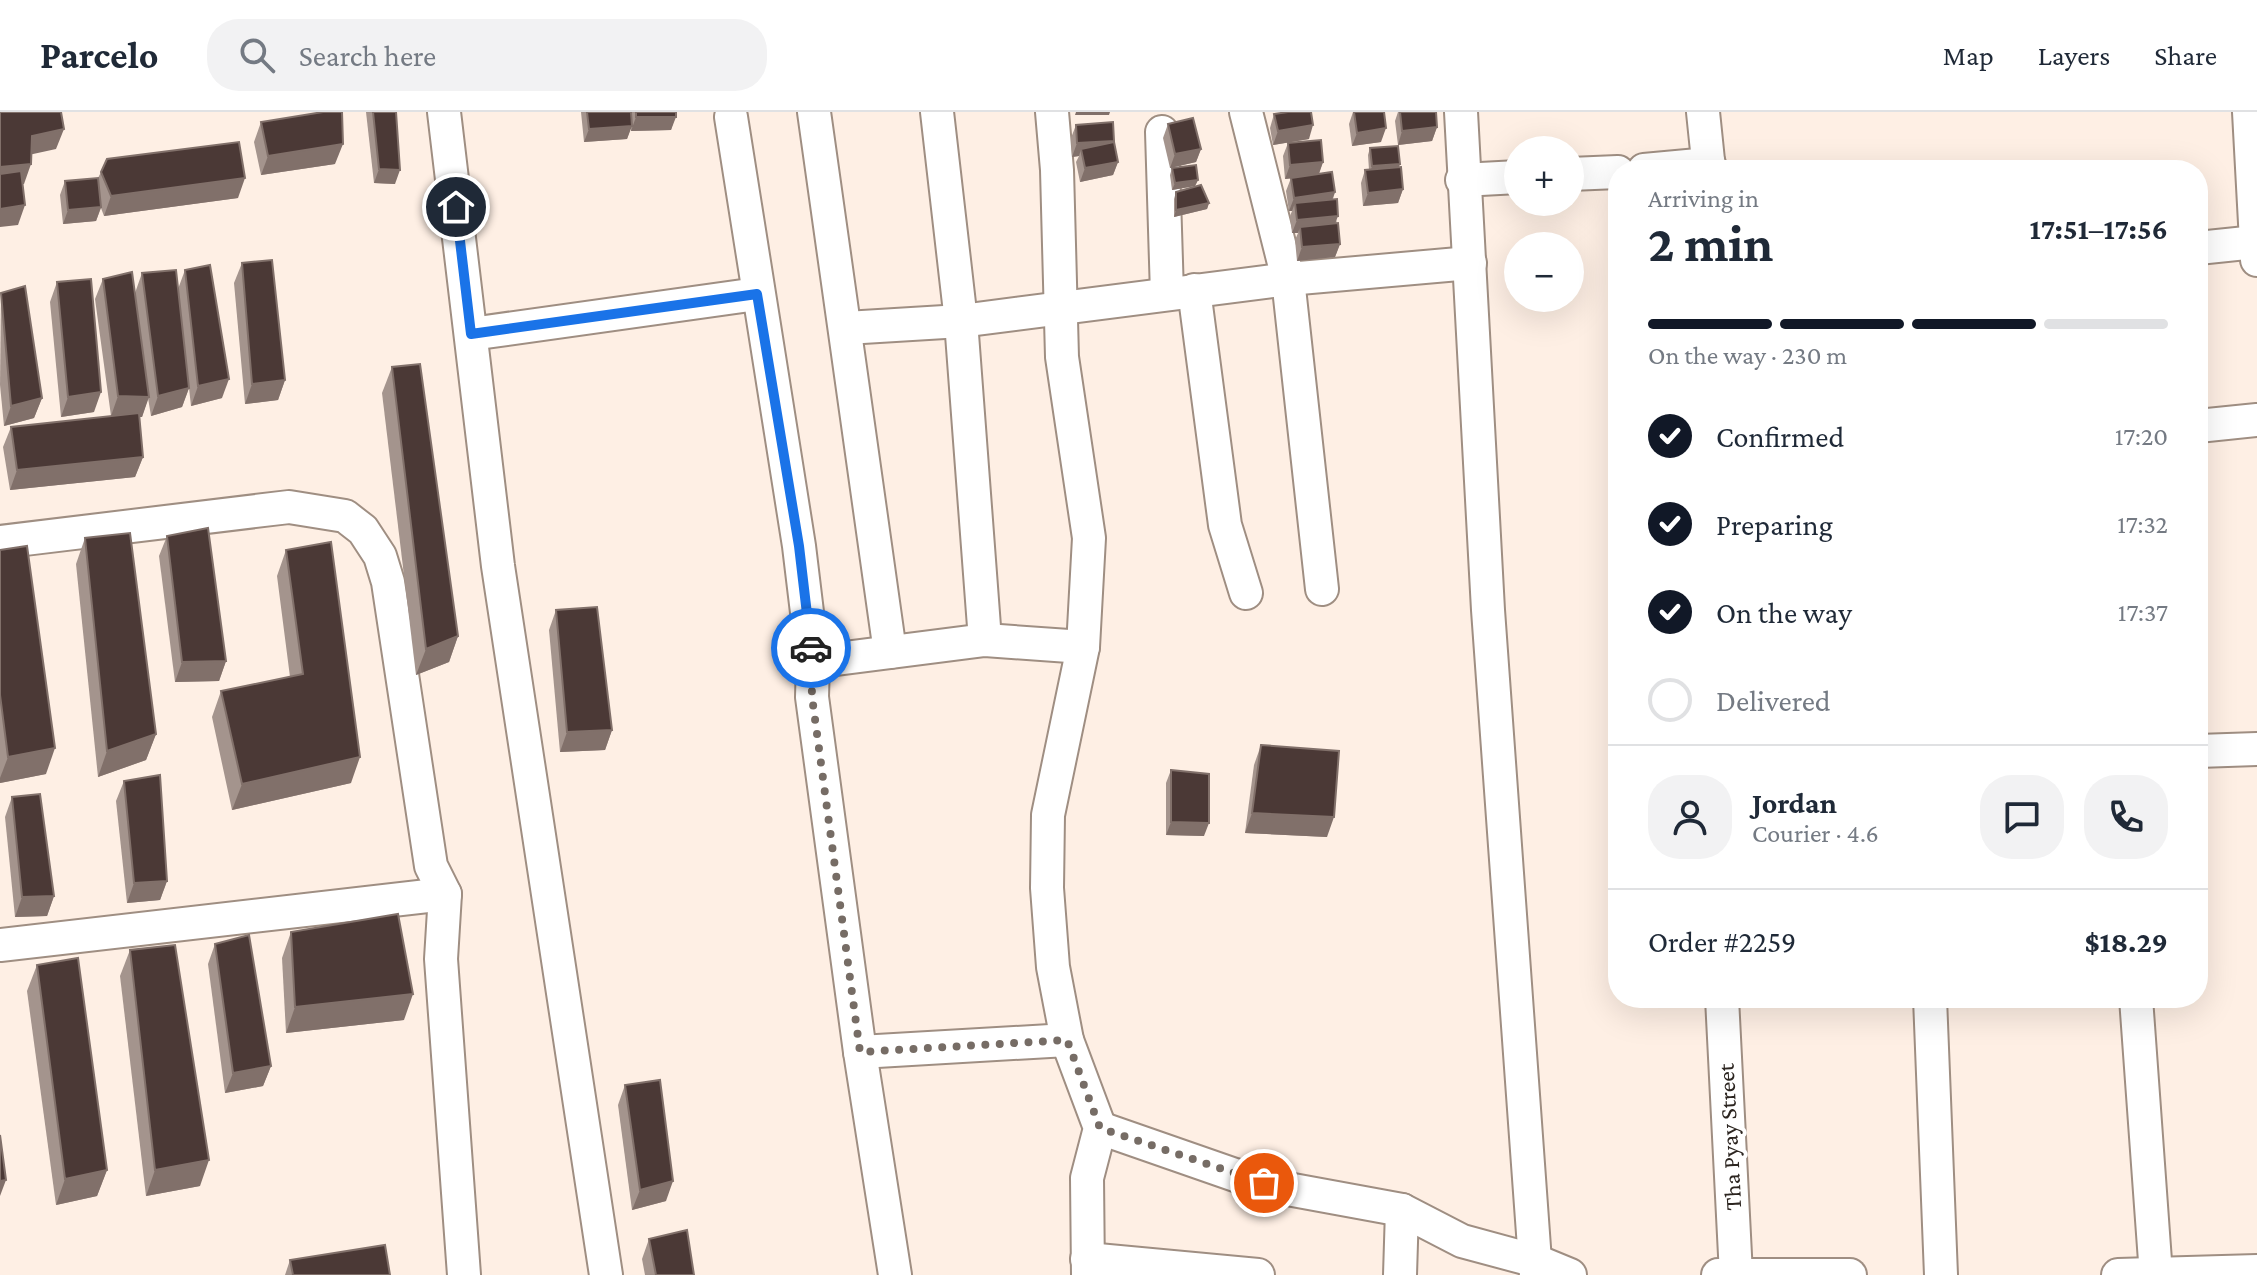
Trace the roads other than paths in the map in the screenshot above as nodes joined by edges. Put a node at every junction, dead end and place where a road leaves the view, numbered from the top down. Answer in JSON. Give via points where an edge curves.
{"nodes":[{"id":1,"x":444,"y":112,"type":"edge"},
{"id":2,"x":814,"y":112,"type":"edge"},
{"id":3,"x":937,"y":112,"type":"edge"},
{"id":4,"x":1052,"y":112,"type":"edge"},
{"id":5,"x":1246,"y":112,"type":"edge"},
{"id":6,"x":1461,"y":112,"type":"edge"},
{"id":7,"x":2249,"y":112,"type":"edge"},
{"id":8,"x":1710,"y":113,"type":"edge"},
{"id":9,"x":731,"y":117,"type":"dead end"},
{"id":10,"x":1162,"y":132,"type":"dead end"},
{"id":11,"x":1709,"y":160,"type":"edge"},
{"id":12,"x":1608,"y":172,"type":"edge"},
{"id":13,"x":1584,"y":173,"type":"edge"},
{"id":14,"x":1504,"y":178,"type":"edge"},
{"id":15,"x":1462,"y":180,"type":"junction"},
{"id":16,"x":2256,"y":242,"type":"edge"},
{"id":17,"x":2208,"y":247,"type":"edge"},
{"id":18,"x":2257,"y":260,"type":"edge"},
{"id":19,"x":1470,"y":263,"type":"junction"},
{"id":20,"x":1288,"y":279,"type":"junction"},
{"id":21,"x":1181,"y":292,"type":"junction"},
{"id":22,"x":757,"y":294,"type":"junction"},
{"id":23,"x":1058,"y":307,"type":"junction"},
{"id":24,"x":961,"y":321,"type":"junction"},
{"id":25,"x":846,"y":328,"type":"junction"},
{"id":26,"x":471,"y":334,"type":"junction"},
{"id":27,"x":2257,"y":420,"type":"edge"},
{"id":28,"x":2208,"y":425,"type":"edge"},
{"id":29,"x":0,"y":542,"type":"edge"},
{"id":30,"x":1322,"y":589,"type":"dead end"},
{"id":31,"x":1246,"y":593,"type":"dead end"},
{"id":32,"x":985,"y":640,"type":"junction"},
{"id":33,"x":1083,"y":647,"type":"junction"},
{"id":34,"x":890,"y":652,"type":"junction"},
{"id":35,"x":813,"y":662,"type":"junction"},
{"id":36,"x":2257,"y":749,"type":"edge"},
{"id":37,"x":2208,"y":751,"type":"edge"},
{"id":38,"x":445,"y":894,"type":"junction"},
{"id":39,"x":0,"y":945,"type":"edge"},
{"id":40,"x":1723,"y":1008,"type":"edge"},
{"id":41,"x":1930,"y":1008,"type":"edge"},
{"id":42,"x":2137,"y":1008,"type":"edge"},
{"id":43,"x":1067,"y":1040,"type":"junction"},
{"id":44,"x":860,"y":1052,"type":"junction"},
{"id":45,"x":1100,"y":1128,"type":"junction"},
{"id":46,"x":1402,"y":1210,"type":"junction"},
{"id":47,"x":1087,"y":1267,"type":"edge"},
{"id":48,"x":1536,"y":1268,"type":"edge"},
{"id":49,"x":2257,"y":1271,"type":"edge"},
{"id":50,"x":1736,"y":1274,"type":"edge"},
{"id":51,"x":464,"y":1275,"type":"edge"},
{"id":52,"x":606,"y":1275,"type":"edge"},
{"id":53,"x":895,"y":1275,"type":"edge"},
{"id":54,"x":1258,"y":1275,"type":"edge"},
{"id":55,"x":1400,"y":1275,"type":"edge"},
{"id":56,"x":1570,"y":1275,"type":"edge"},
{"id":57,"x":1718,"y":1275,"type":"edge"},
{"id":58,"x":1850,"y":1275,"type":"edge"},
{"id":59,"x":1941,"y":1275,"type":"edge"},
{"id":60,"x":2118,"y":1275,"type":"edge"},
{"id":61,"x":2156,"y":1275,"type":"edge"}],
"edges":[{"from":1,"to":26,"type":"street"},
{"from":2,"to":25,"type":"street"},
{"from":3,"to":24,"type":"street"},
{"from":4,"to":23,"type":"street"},
{"from":5,"to":20,"type":"street"},
{"from":6,"to":15,"type":"street"},
{"from":7,"to":16,"type":"street"},
{"from":8,"to":11,"type":"street"},
{"from":9,"to":22,"type":"street"},
{"from":10,"to":21,"type":"street"},
{"from":12,"to":13,"type":"street"},
{"from":14,"to":15,"type":"street"},
{"from":15,"to":19,"type":"street"},
{"from":16,"to":17,"type":"street"},
{"from":16,"to":18,"type":"street"},
{"from":19,"to":20,"type":"street"},
{"from":19,"to":48,"type":"street","via":[[1488,610]]},
{"from":20,"to":21,"type":"street"},
{"from":20,"to":30,"type":"street"},
{"from":21,"to":23,"type":"street"},
{"from":21,"to":31,"type":"street","via":[[1225,525]]},
{"from":22,"to":26,"type":"street"},
{"from":22,"to":35,"type":"street"},
{"from":23,"to":24,"type":"street"},
{"from":23,"to":33,"type":"street","via":[[1089,538]]},
{"from":24,"to":25,"type":"street"},
{"from":24,"to":32,"type":"street"},
{"from":25,"to":34,"type":"street"},
{"from":26,"to":52,"type":"street","via":[[498,566]]},
{"from":27,"to":28,"type":"street"},
{"from":29,"to":38,"type":"street","via":[[289,507],[345,516],[363,530],[380,556],[388,582],[431,866]]},
{"from":32,"to":33,"type":"street"},
{"from":32,"to":34,"type":"street"},
{"from":33,"to":43,"type":"street","via":[[1048,815],[1053,967]]},
{"from":34,"to":35,"type":"street"},
{"from":35,"to":44,"type":"street","via":[[812,697]]},
{"from":36,"to":37,"type":"street"},
{"from":38,"to":39,"type":"street"},
{"from":38,"to":51,"type":"street","via":[[441,959]]},
{"from":40,"to":50,"type":"street","name":"Tha Pyay Street"},
{"from":41,"to":59,"type":"street"},
{"from":42,"to":61,"type":"street"},
{"from":43,"to":44,"type":"street"},
{"from":43,"to":45,"type":"street"},
{"from":44,"to":53,"type":"street"},
{"from":45,"to":46,"type":"street","via":[[1235,1175]]},
{"from":45,"to":47,"type":"street","via":[[1087,1178]]},
{"from":46,"to":48,"type":"street","via":[[1462,1241]]},
{"from":46,"to":55,"type":"street"},
{"from":47,"to":54,"type":"street"},
{"from":48,"to":56,"type":"street"},
{"from":49,"to":61,"type":"street"},
{"from":50,"to":57,"type":"street"},
{"from":50,"to":58,"type":"street"},
{"from":60,"to":61,"type":"street"}]}
